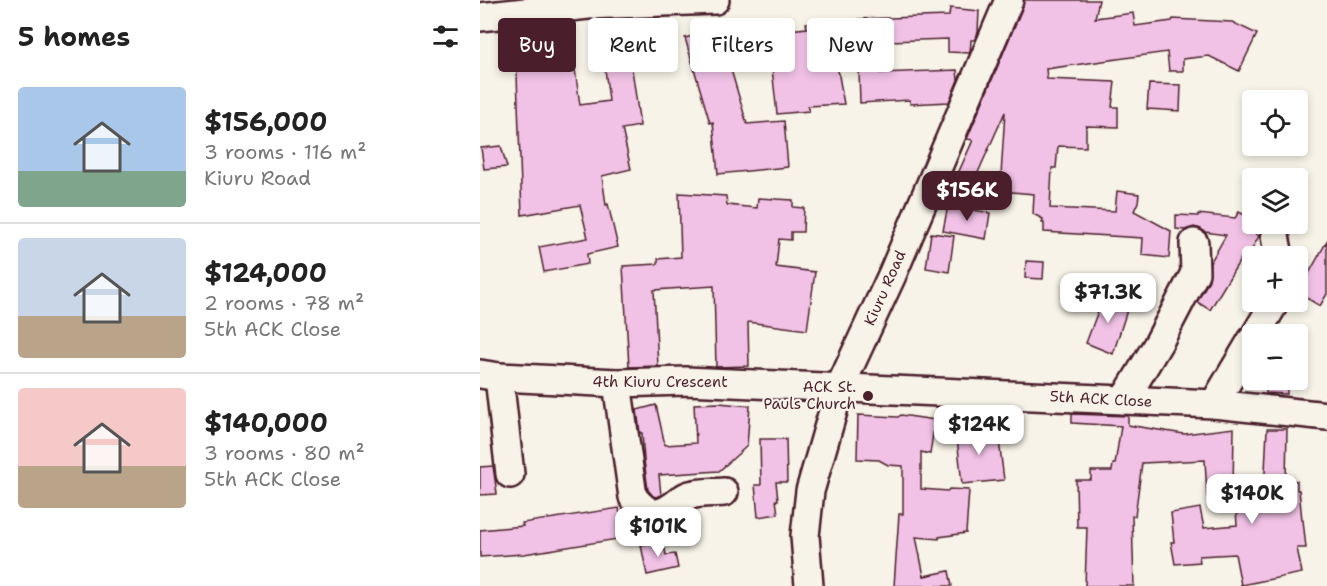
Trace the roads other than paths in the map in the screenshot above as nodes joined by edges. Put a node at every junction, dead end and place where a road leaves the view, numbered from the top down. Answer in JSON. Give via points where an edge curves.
{"nodes":[{"id":1,"x":715,"y":0,"type":"edge"},
{"id":2,"x":1009,"y":0,"type":"edge"},
{"id":3,"x":480,"y":17,"type":"edge"},
{"id":4,"x":1194,"y":243,"type":"dead end"},
{"id":5,"x":1242,"y":357,"type":"edge"},
{"id":6,"x":489,"y":376,"type":"edge"},
{"id":7,"x":617,"y":383,"type":"junction"},
{"id":8,"x":840,"y":387,"type":"junction"},
{"id":9,"x":1124,"y":400,"type":"junction"},
{"id":10,"x":1214,"y":404,"type":"junction"},
{"id":11,"x":1327,"y":416,"type":"edge"},
{"id":12,"x":510,"y":474,"type":"dead end"},
{"id":13,"x":724,"y":492,"type":"dead end"},
{"id":14,"x":809,"y":586,"type":"edge"}],
"edges":[{"from":1,"to":3,"type":"street","via":[[588,5]]},
{"from":2,"to":8,"type":"street","name":"Kiuru Road"},
{"from":4,"to":9,"type":"street","via":[[1195,273]]},
{"from":5,"to":10,"type":"street"},
{"from":6,"to":7,"type":"street","name":"4th Kiuru Crescent"},
{"from":6,"to":12,"type":"street"},
{"from":7,"to":8,"type":"street","name":"4th Kiuru Crescent","via":[[686,381]]},
{"from":7,"to":13,"type":"street","via":[[633,497],[640,506],[650,513],[661,513],[688,495]]},
{"from":8,"to":9,"type":"street","name":"5th ACK Close"},
{"from":8,"to":14,"type":"street","name":"Kiuru Road","via":[[810,491],[805,536]]},
{"from":9,"to":10,"type":"street","name":"5th ACK Close"},
{"from":10,"to":11,"type":"street","name":"5th ACK Close"}]}
